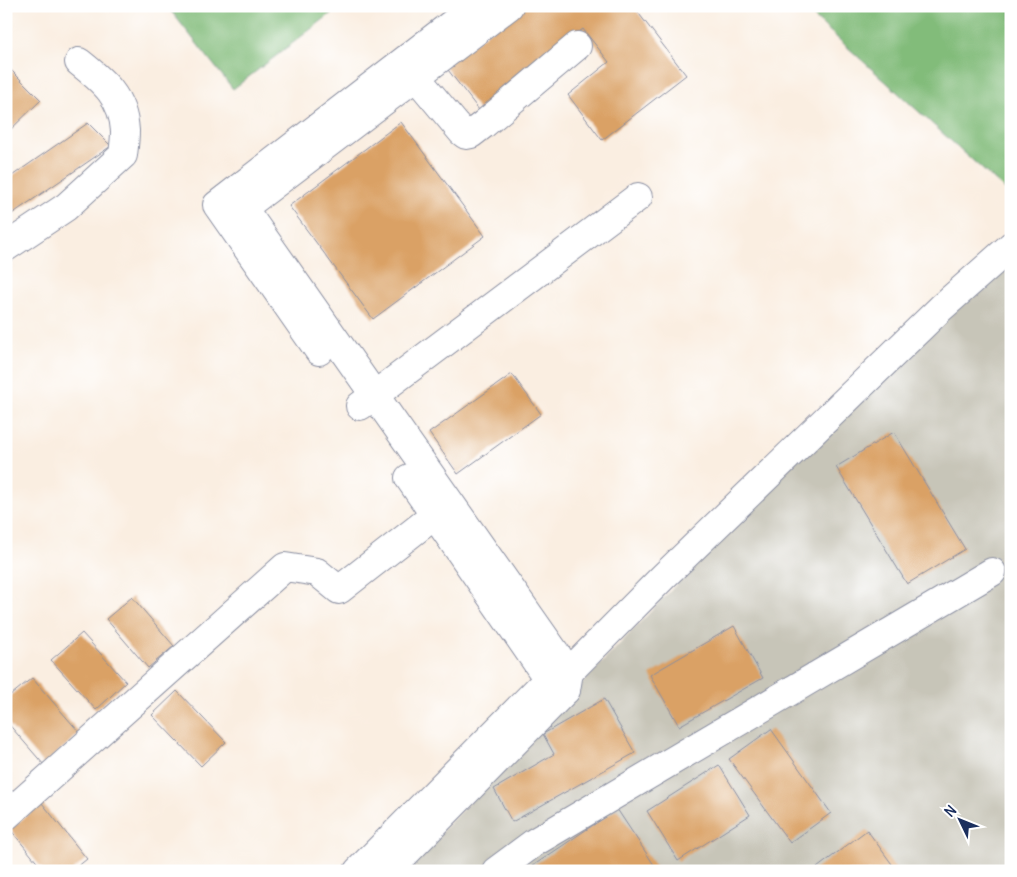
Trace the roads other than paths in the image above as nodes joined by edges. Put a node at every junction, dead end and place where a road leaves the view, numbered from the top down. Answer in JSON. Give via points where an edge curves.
{"nodes":[{"id":1,"x":475,"y":6,"type":"edge"},
{"id":2,"x":509,"y":6,"type":"edge"},
{"id":3,"x":577,"y":46,"type":"dead end"},
{"id":4,"x":79,"y":62,"type":"dead end"},
{"id":5,"x":416,"y":77,"type":"junction"},
{"id":6,"x":638,"y":197,"type":"dead end"},
{"id":7,"x":1011,"y":246,"type":"edge"},
{"id":8,"x":6,"y":247,"type":"edge"},
{"id":9,"x":366,"y":402,"type":"junction"},
{"id":10,"x":435,"y":515,"type":"junction"},
{"id":11,"x":992,"y":572,"type":"dead end"},
{"id":12,"x":561,"y":680,"type":"junction"},
{"id":13,"x":6,"y":816,"type":"edge"},
{"id":14,"x":358,"y":871,"type":"edge"},
{"id":15,"x":388,"y":871,"type":"edge"},
{"id":16,"x":496,"y":871,"type":"edge"}],
"edges":[{"from":1,"to":9,"type":"street","via":[[217,205]]},
{"from":2,"to":5,"type":"street"},
{"from":3,"to":5,"type":"street","via":[[484,124],[466,135]]},
{"from":4,"to":8,"type":"street","via":[[103,80],[118,101],[125,131],[123,154],[66,207]]},
{"from":5,"to":9,"type":"street","via":[[243,208]]},
{"from":6,"to":9,"type":"street"},
{"from":7,"to":12,"type":"street","via":[[941,308]]},
{"from":9,"to":10,"type":"street"},
{"from":9,"to":12,"type":"street"},
{"from":10,"to":12,"type":"street"},
{"from":10,"to":13,"type":"street","via":[[339,590],[317,572],[286,567]]},
{"from":11,"to":16,"type":"street","via":[[535,842]]},
{"from":12,"to":14,"type":"street"},
{"from":12,"to":15,"type":"street"}]}
